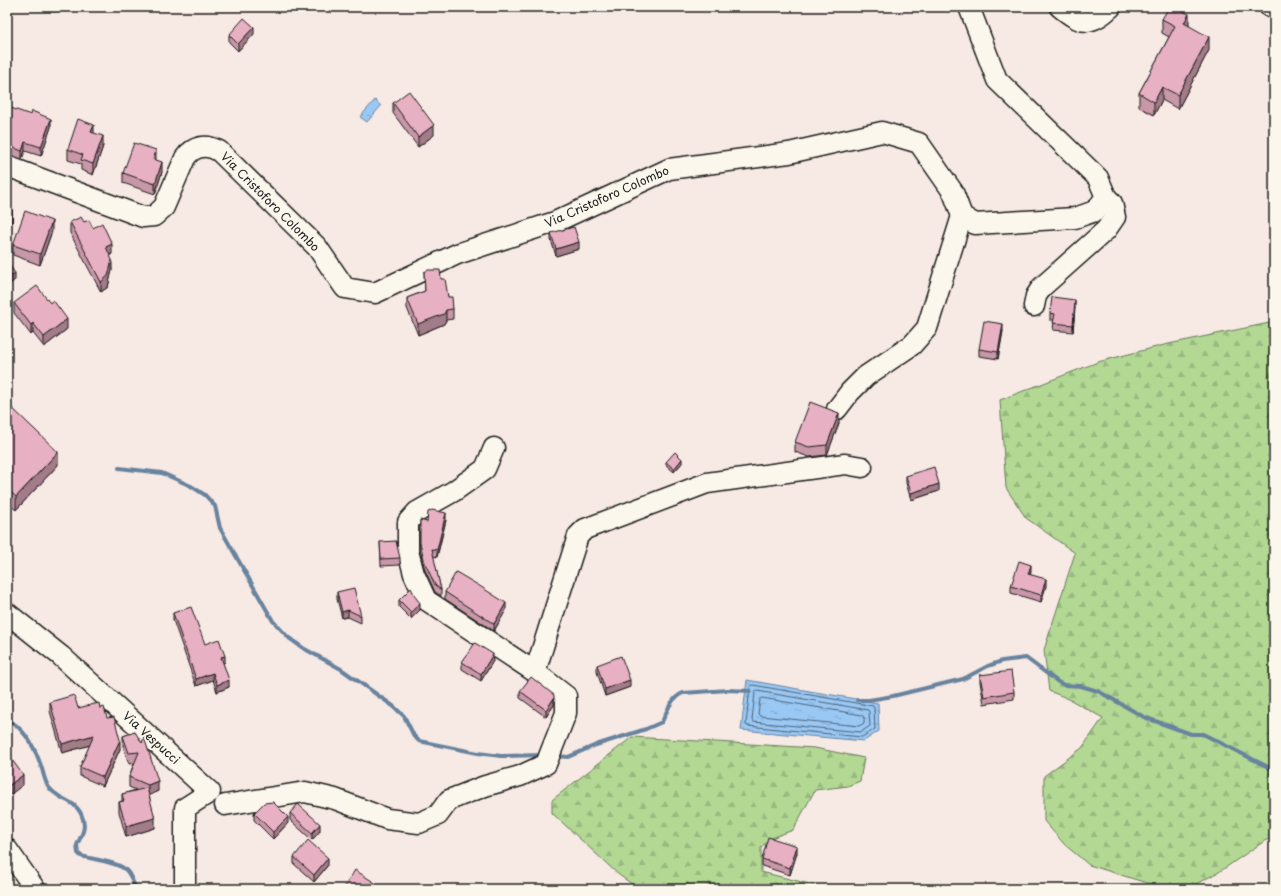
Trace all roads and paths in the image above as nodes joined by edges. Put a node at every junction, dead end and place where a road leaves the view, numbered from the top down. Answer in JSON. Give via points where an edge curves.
{"nodes":[{"id":1,"x":969,"y":7,"type":"edge"},
{"id":2,"x":1060,"y":7,"type":"edge"},
{"id":3,"x":1111,"y":7,"type":"edge"},
{"id":4,"x":1270,"y":7,"type":"edge"},
{"id":5,"x":1274,"y":9,"type":"edge"},
{"id":6,"x":7,"y":166,"type":"edge"},
{"id":7,"x":1106,"y":197,"type":"junction"},
{"id":8,"x":962,"y":216,"type":"junction"},
{"id":9,"x":1034,"y":306,"type":"dead end"},
{"id":10,"x":837,"y":409,"type":"dead end"},
{"id":11,"x":494,"y":448,"type":"dead end"},
{"id":12,"x":862,"y":467,"type":"dead end"},
{"id":13,"x":7,"y":613,"type":"edge"},
{"id":14,"x":535,"y":672,"type":"junction"},
{"id":15,"x":224,"y":805,"type":"dead end"},
{"id":16,"x":7,"y":849,"type":"edge"},
{"id":17,"x":35,"y":889,"type":"edge"},
{"id":18,"x":185,"y":889,"type":"edge"}],
"edges":[{"from":1,"to":7,"type":"street","via":[[997,80],[1098,178]]},
{"from":2,"to":3,"type":"street","via":[[1080,21],[1101,16]]},
{"from":4,"to":5,"type":"street"},
{"from":6,"to":8,"type":"street","name":"Via Cristoforo Colombo","via":[[143,217],[154,216],[164,207],[189,152],[204,146],[213,147],[317,247],[345,288],[375,293],[457,254],[554,222],[669,169],[789,153],[882,132],[919,143],[953,192]]},
{"from":7,"to":8,"type":"street","via":[[1095,211],[1076,218],[975,224]]},
{"from":7,"to":9,"type":"street","via":[[1112,203],[1114,217],[1106,230],[1042,287],[1036,296]]},
{"from":8,"to":10,"type":"street","via":[[927,328],[912,345],[866,376]]},
{"from":11,"to":14,"type":"street","via":[[485,469],[454,491],[417,512],[408,522],[408,551],[414,574],[426,600]]},
{"from":12,"to":14,"type":"street","via":[[845,464],[707,483],[584,529],[578,536]]},
{"from":13,"to":18,"type":"street","name":"Via Vespucci","via":[[61,656],[210,792],[185,808]]},
{"from":14,"to":15,"type":"street","via":[[566,696],[566,714],[546,764],[520,776],[449,800],[438,815],[419,823],[387,820],[335,799],[305,792]]},
{"from":16,"to":17,"type":"street"}]}
